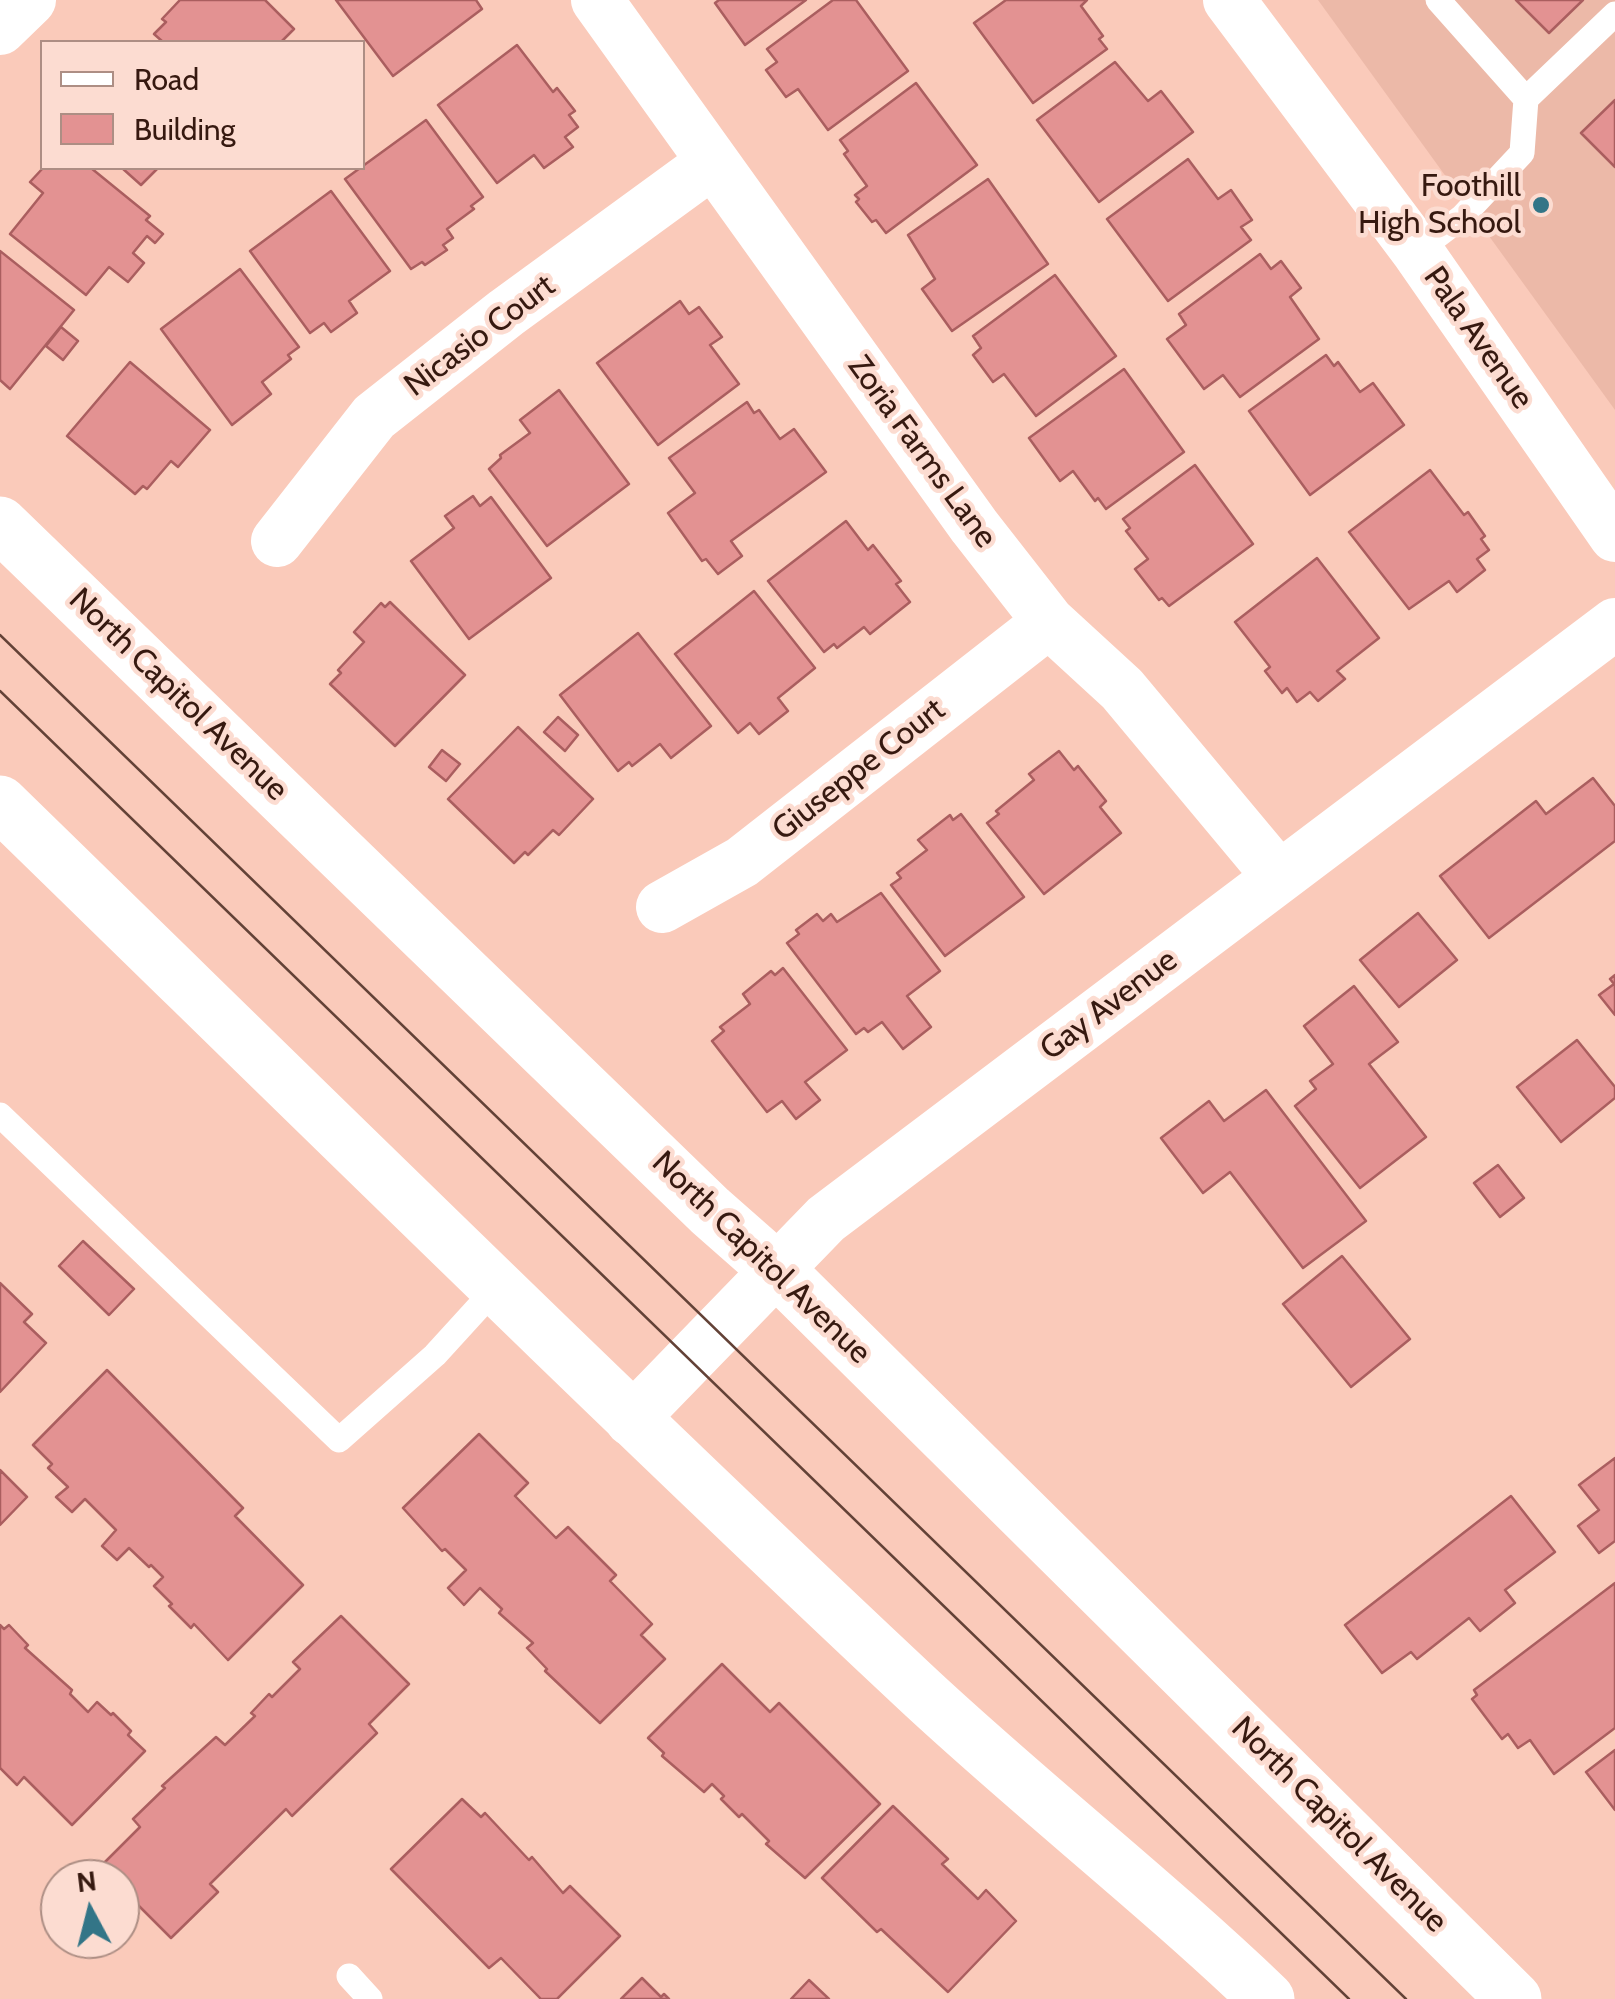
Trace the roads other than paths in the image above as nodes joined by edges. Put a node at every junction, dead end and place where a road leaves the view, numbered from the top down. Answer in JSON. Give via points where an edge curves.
{"nodes":[{"id":1,"x":30,"y":0,"type":"edge"},
{"id":2,"x":597,"y":0,"type":"edge"},
{"id":3,"x":1229,"y":0,"type":"edge"},
{"id":4,"x":1438,"y":0,"type":"edge"},
{"id":5,"x":1615,"y":14,"type":"edge"},
{"id":6,"x":0,"y":29,"type":"edge"},
{"id":7,"x":1526,"y":99,"type":"junction"},
{"id":8,"x":714,"y":162,"type":"junction"},
{"id":9,"x":1418,"y":250,"type":"junction"},
{"id":10,"x":0,"y":524,"type":"edge"},
{"id":11,"x":1615,"y":536,"type":"edge"},
{"id":12,"x":276,"y":541,"type":"dead end"},
{"id":13,"x":1049,"y":622,"type":"junction"},
{"id":14,"x":1615,"y":624,"type":"edge"},
{"id":15,"x":0,"y":802,"type":"edge"},
{"id":16,"x":1279,"y":877,"type":"junction"},
{"id":17,"x":662,"y":906,"type":"dead end"},
{"id":18,"x":0,"y":1115,"type":"edge"},
{"id":19,"x":778,"y":1270,"type":"junction"},
{"id":20,"x":498,"y":1287,"type":"junction"},
{"id":21,"x":631,"y":1420,"type":"junction"},
{"id":22,"x":349,"y":1976,"type":"dead end"},
{"id":23,"x":370,"y":1999,"type":"edge"},
{"id":24,"x":1266,"y":1999,"type":"edge"},
{"id":25,"x":1514,"y":1999,"type":"edge"}],
"edges":[{"from":1,"to":6,"type":"street"},
{"from":2,"to":8,"type":"street","name":"Zoria Farms Lane"},
{"from":3,"to":9,"type":"street","name":"Pala Avenue"},
{"from":4,"to":7,"type":"lane"},
{"from":5,"to":7,"type":"lane"},
{"from":7,"to":9,"type":"lane","via":[[1522,153],[1462,216]]},
{"from":8,"to":12,"type":"street","name":"Nicasio Court","via":[[374,417]]},
{"from":8,"to":13,"type":"street","name":"Zoria Farms Lane"},
{"from":9,"to":11,"type":"street","name":"Pala Avenue"},
{"from":10,"to":19,"type":"main road","name":"North Capitol Avenue"},
{"from":13,"to":16,"type":"street","name":"Zoria Farms Lane","via":[[1122,689]]},
{"from":13,"to":17,"type":"street","name":"Giuseppe Court","via":[[742,862]]},
{"from":14,"to":16,"type":"street","name":"Gay Avenue"},
{"from":15,"to":20,"type":"main road"},
{"from":16,"to":19,"type":"street","name":"Gay Avenue","via":[[826,1219]]},
{"from":18,"to":20,"type":"lane","via":[[339,1440],[435,1356]]},
{"from":19,"to":21,"type":"street","name":"Gay Avenue"},
{"from":19,"to":25,"type":"main road","name":"North Capitol Avenue"},
{"from":20,"to":21,"type":"main road"},
{"from":21,"to":24,"type":"main road","via":[[919,1690]]},
{"from":22,"to":23,"type":"lane"}]}
